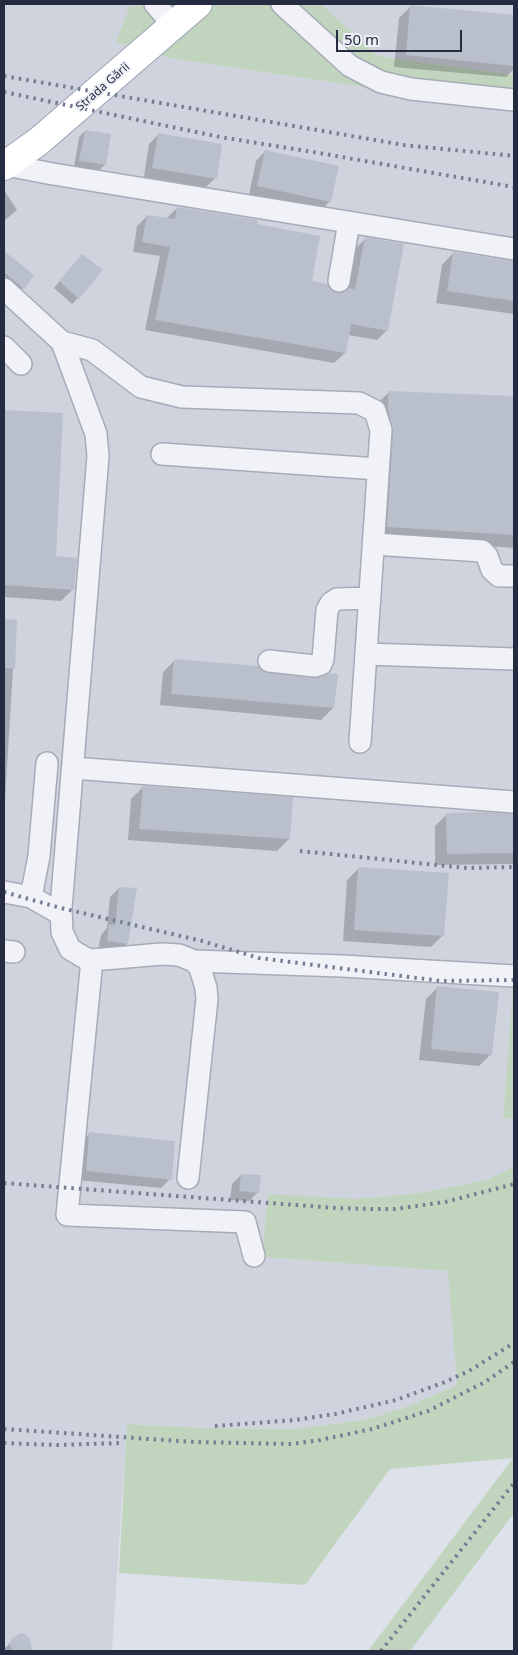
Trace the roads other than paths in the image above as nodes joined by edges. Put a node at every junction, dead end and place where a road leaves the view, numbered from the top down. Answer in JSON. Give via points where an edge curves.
{"nodes":[{"id":1,"x":155,"y":4,"type":"edge"},
{"id":2,"x":198,"y":4,"type":"edge"},
{"id":3,"x":282,"y":4,"type":"edge"},
{"id":4,"x":174,"y":26,"type":"junction"},
{"id":5,"x":514,"y":100,"type":"edge"},
{"id":6,"x":5,"y":166,"type":"edge"},
{"id":7,"x":349,"y":222,"type":"junction"},
{"id":8,"x":514,"y":249,"type":"edge"},
{"id":9,"x":339,"y":281,"type":"dead end"},
{"id":10,"x":4,"y":289,"type":"edge"},
{"id":11,"x":62,"y":342,"type":"junction"},
{"id":12,"x":4,"y":347,"type":"edge"},
{"id":13,"x":21,"y":364,"type":"dead end"},
{"id":14,"x":162,"y":454,"type":"dead end"},
{"id":15,"x":378,"y":469,"type":"junction"},
{"id":16,"x":373,"y":544,"type":"junction"},
{"id":17,"x":514,"y":576,"type":"edge"},
{"id":18,"x":370,"y":598,"type":"junction"},
{"id":19,"x":366,"y":654,"type":"junction"},
{"id":20,"x":514,"y":659,"type":"edge"},
{"id":21,"x":269,"y":661,"type":"dead end"},
{"id":22,"x":360,"y":742,"type":"dead end"},
{"id":23,"x":47,"y":764,"type":"dead end"},
{"id":24,"x":73,"y":768,"type":"junction"},
{"id":25,"x":514,"y":802,"type":"edge"},
{"id":26,"x":4,"y":892,"type":"edge"},
{"id":27,"x":31,"y":898,"type":"junction"},
{"id":28,"x":61,"y":914,"type":"junction"},
{"id":29,"x":99,"y":959,"type":"junction"},
{"id":30,"x":194,"y":960,"type":"junction"},
{"id":31,"x":514,"y":976,"type":"edge"},
{"id":32,"x":188,"y":1178,"type":"dead end"},
{"id":33,"x":254,"y":1256,"type":"dead end"}],
"edges":[{"from":1,"to":4,"type":"street"},
{"from":2,"to":4,"type":"main road","name":"Strada Gării"},
{"from":3,"to":5,"type":"street","via":[[350,66],[381,82],[411,89]]},
{"from":4,"to":6,"type":"main road","name":"Strada Gării"},
{"from":6,"to":7,"type":"street"},
{"from":7,"to":8,"type":"street"},
{"from":7,"to":9,"type":"street"},
{"from":10,"to":11,"type":"street"},
{"from":11,"to":15,"type":"street","via":[[92,350],[141,387],[182,396],[359,403],[375,411],[381,430]]},
{"from":11,"to":24,"type":"street","via":[[96,434],[98,456]]},
{"from":12,"to":13,"type":"street"},
{"from":14,"to":15,"type":"street"},
{"from":15,"to":16,"type":"street"},
{"from":16,"to":17,"type":"street","via":[[482,551],[499,576]]},
{"from":16,"to":18,"type":"street"},
{"from":18,"to":19,"type":"street"},
{"from":18,"to":21,"type":"street","via":[[330,602],[321,664]]},
{"from":19,"to":20,"type":"street"},
{"from":19,"to":22,"type":"street"},
{"from":23,"to":27,"type":"street","via":[[39,856]]},
{"from":24,"to":25,"type":"street"},
{"from":24,"to":28,"type":"street"},
{"from":26,"to":27,"type":"street"},
{"from":27,"to":28,"type":"street"},
{"from":28,"to":29,"type":"street","via":[[62,932],[67,944],[74,952]]},
{"from":29,"to":30,"type":"street","via":[[162,954]]},
{"from":29,"to":33,"type":"street","via":[[67,1215],[245,1222]]},
{"from":30,"to":31,"type":"street"},
{"from":30,"to":32,"type":"street","via":[[203,975],[206,999]]}]}
